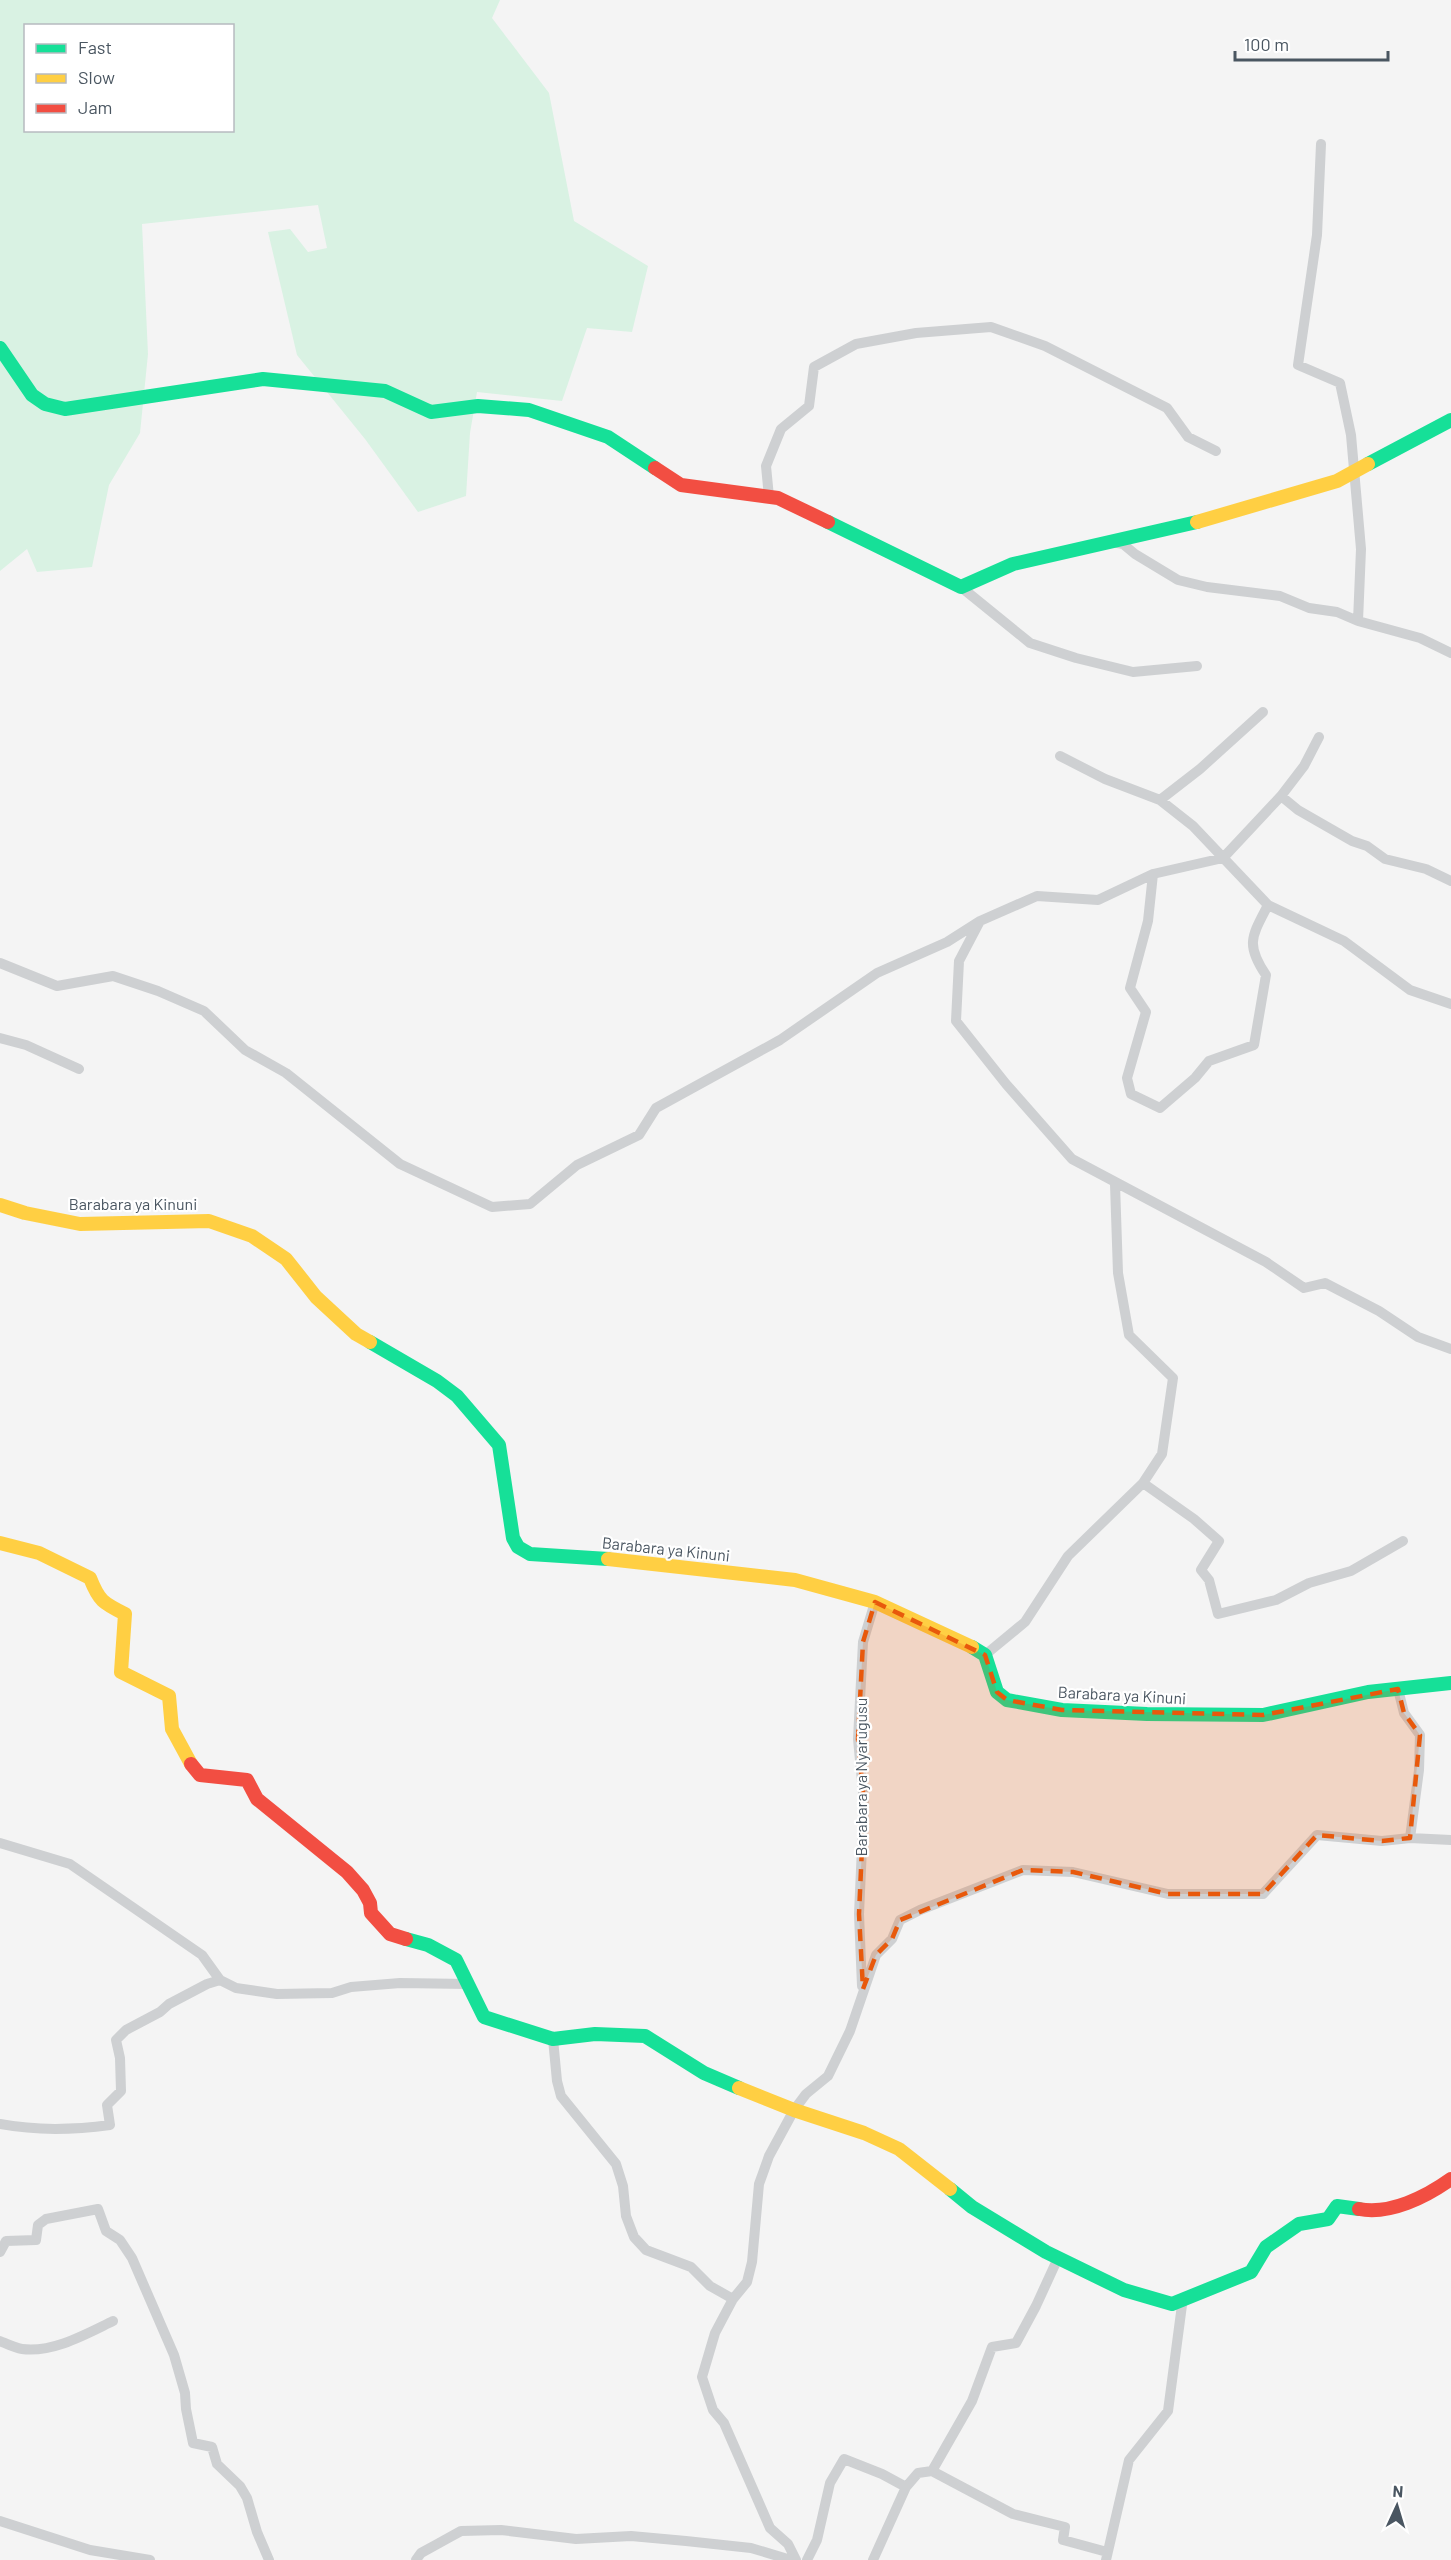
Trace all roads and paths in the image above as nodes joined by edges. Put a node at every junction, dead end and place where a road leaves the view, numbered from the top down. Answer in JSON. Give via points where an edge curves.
{"nodes":[{"id":1,"x":1321,"y":144,"type":"dead end"},
{"id":2,"x":0,"y":348,"type":"edge"},
{"id":3,"x":1451,"y":420,"type":"edge"},
{"id":4,"x":1216,"y":451,"type":"dead end"},
{"id":5,"x":1354,"y":472,"type":"junction"},
{"id":6,"x":769,"y":497,"type":"junction"},
{"id":7,"x":1108,"y":542,"type":"junction"},
{"id":8,"x":961,"y":587,"type":"junction"},
{"id":9,"x":1358,"y":621,"type":"junction"},
{"id":10,"x":1451,"y":653,"type":"edge"},
{"id":11,"x":1197,"y":666,"type":"dead end"},
{"id":12,"x":1263,"y":712,"type":"dead end"},
{"id":13,"x":1319,"y":737,"type":"dead end"},
{"id":14,"x":1060,"y":756,"type":"dead end"},
{"id":15,"x":1281,"y":796,"type":"junction"},
{"id":16,"x":1160,"y":800,"type":"junction"},
{"id":17,"x":1223,"y":858,"type":"junction"},
{"id":18,"x":1153,"y":874,"type":"junction"},
{"id":19,"x":1451,"y":881,"type":"edge"},
{"id":20,"x":1268,"y":905,"type":"junction"},
{"id":21,"x":980,"y":921,"type":"junction"},
{"id":22,"x":0,"y":963,"type":"edge"},
{"id":23,"x":1451,"y":1004,"type":"edge"},
{"id":24,"x":0,"y":1038,"type":"edge"},
{"id":25,"x":79,"y":1069,"type":"dead end"},
{"id":26,"x":1115,"y":1184,"type":"junction"},
{"id":27,"x":0,"y":1205,"type":"edge"},
{"id":28,"x":1451,"y":1349,"type":"edge"},
{"id":29,"x":1143,"y":1483,"type":"junction"},
{"id":30,"x":1403,"y":1541,"type":"dead end"},
{"id":31,"x":0,"y":1543,"type":"edge"},
{"id":32,"x":875,"y":1602,"type":"junction"},
{"id":33,"x":985,"y":1655,"type":"junction"},
{"id":34,"x":1451,"y":1683,"type":"edge"},
{"id":35,"x":1398,"y":1689,"type":"junction"},
{"id":36,"x":1410,"y":1838,"type":"junction"},
{"id":37,"x":1451,"y":1840,"type":"edge"},
{"id":38,"x":0,"y":1843,"type":"edge"},
{"id":39,"x":220,"y":1980,"type":"junction"},
{"id":40,"x":468,"y":1984,"type":"junction"},
{"id":41,"x":863,"y":1989,"type":"junction"},
{"id":42,"x":553,"y":2039,"type":"junction"},
{"id":43,"x":794,"y":2110,"type":"junction"},
{"id":44,"x":0,"y":2124,"type":"edge"},
{"id":45,"x":1451,"y":2179,"type":"edge"},
{"id":46,"x":0,"y":2252,"type":"edge"},
{"id":47,"x":1058,"y":2258,"type":"junction"},
{"id":48,"x":733,"y":2299,"type":"junction"},
{"id":49,"x":1172,"y":2304,"type":"junction"},
{"id":50,"x":113,"y":2321,"type":"dead end"},
{"id":51,"x":0,"y":2341,"type":"edge"},
{"id":52,"x":932,"y":2471,"type":"junction"},
{"id":53,"x":906,"y":2487,"type":"junction"},
{"id":54,"x":0,"y":2521,"type":"edge"},
{"id":55,"x":86,"y":2549,"type":"junction"},
{"id":56,"x":1107,"y":2556,"type":"edge"},
{"id":57,"x":80,"y":2560,"type":"edge"},
{"id":58,"x":150,"y":2560,"type":"edge"},
{"id":59,"x":269,"y":2560,"type":"edge"},
{"id":60,"x":416,"y":2560,"type":"edge"},
{"id":61,"x":791,"y":2560,"type":"edge"},
{"id":62,"x":796,"y":2560,"type":"edge"},
{"id":63,"x":807,"y":2560,"type":"edge"},
{"id":64,"x":873,"y":2560,"type":"edge"}],
"edges":[{"from":1,"to":5,"type":"street","via":[[1317,236],[1298,365],[1340,383]]},
{"from":2,"to":6,"type":"street","via":[[32,395],[45,404],[65,409],[263,379],[385,391],[431,412],[478,406],[529,410],[608,437],[681,485]]},
{"from":3,"to":5,"type":"street"},
{"from":4,"to":6,"type":"street","via":[[1188,437],[1167,408],[1045,346],[991,327],[916,333],[856,344],[814,367],[809,406],[781,429],[766,466]]},
{"from":5,"to":7,"type":"street","via":[[1337,481],[1224,516]]},
{"from":5,"to":9,"type":"street","via":[[1361,549]]},
{"from":6,"to":8,"type":"street"},
{"from":7,"to":8,"type":"street","via":[[1013,564]]},
{"from":7,"to":9,"type":"street","via":[[1123,544],[1178,580],[1280,596]]},
{"from":8,"to":11,"type":"street","via":[[1030,643],[1132,672]]},
{"from":9,"to":10,"type":"street","via":[[1419,638]]},
{"from":12,"to":16,"type":"street"},
{"from":13,"to":15,"type":"street","via":[[1304,766]]},
{"from":14,"to":16,"type":"street"},
{"from":15,"to":17,"type":"street"},
{"from":15,"to":19,"type":"street","via":[[1298,810],[1385,859],[1426,869]]},
{"from":16,"to":17,"type":"street","via":[[1193,826]]},
{"from":17,"to":18,"type":"street"},
{"from":17,"to":20,"type":"street"},
{"from":18,"to":20,"type":"street","via":[[1148,921],[1130,988],[1146,1012],[1127,1078],[1131,1094],[1160,1108],[1209,1061],[1254,1045],[1266,975],[1255,958],[1252,936]]},
{"from":18,"to":21,"type":"street","via":[[1098,900],[1037,896]]},
{"from":20,"to":23,"type":"street","via":[[1344,941],[1410,990]]},
{"from":21,"to":22,"type":"street","via":[[948,942],[878,973],[780,1040],[656,1108],[639,1135],[577,1165],[530,1204],[492,1207],[400,1164],[286,1073],[245,1050],[204,1011],[113,976],[57,986]]},
{"from":21,"to":26,"type":"street","via":[[959,961],[956,1022],[1072,1159]]},
{"from":24,"to":25,"type":"street","via":[[26,1044]]},
{"from":26,"to":28,"type":"street","via":[[1196,1223],[1304,1288],[1326,1283],[1418,1337]]},
{"from":26,"to":29,"type":"street","via":[[1118,1273],[1129,1335],[1173,1378],[1162,1454]]},
{"from":27,"to":32,"type":"street","name":"Barabara ya Kinuni","via":[[80,1224],[209,1221],[252,1236],[286,1259],[316,1297],[356,1335],[436,1381],[486,1426],[499,1445],[513,1538],[518,1547],[530,1554],[778,1578]]},
{"from":29,"to":30,"type":"street","via":[[1219,1541],[1201,1570],[1209,1580],[1218,1614],[1276,1600],[1310,1583],[1351,1571]]},
{"from":29,"to":33,"type":"street","via":[[1068,1556],[1025,1622]]},
{"from":31,"to":40,"type":"street","via":[[39,1553],[90,1578],[104,1604],[124,1614],[121,1672],[169,1696],[170,1728],[200,1775],[247,1780],[257,1799],[347,1872],[363,1890],[371,1912],[390,1935],[428,1945],[456,1959]]},
{"from":32,"to":33,"type":"street","name":"Barabara ya Kinuni"},
{"from":32,"to":41,"type":"street","name":"Barabara ya Nyarugusu","via":[[863,1642],[858,1739],[864,1803],[859,1914]]},
{"from":33,"to":35,"type":"street","name":"Barabara ya Kinuni","via":[[997,1692],[1006,1700],[1062,1710],[1263,1715]]},
{"from":34,"to":35,"type":"street","name":"Barabara ya Kinuni"},
{"from":35,"to":36,"type":"street","via":[[1404,1713],[1420,1735]]},
{"from":36,"to":37,"type":"street","name":"Barabara ya Nyarugusu"},
{"from":36,"to":41,"type":"street","name":"Barabara ya Nyarugusu","via":[[1382,1841],[1317,1835],[1263,1894],[1168,1894],[1073,1872],[1023,1870],[900,1920],[892,1939],[876,1955]]},
{"from":38,"to":39,"type":"street","via":[[70,1864],[202,1955]]},
{"from":39,"to":40,"type":"street","via":[[236,1988],[277,1994],[332,1993],[351,1987],[400,1983]]},
{"from":39,"to":44,"type":"street","via":[[169,2004],[116,2040],[121,2091],[107,2105],[110,2126],[28,2130]]},
{"from":40,"to":42,"type":"street","via":[[484,2017]]},
{"from":41,"to":43,"type":"street","name":"Barabara ya Nyarugusu","via":[[850,2031],[828,2076]]},
{"from":42,"to":43,"type":"street","via":[[595,2034],[645,2036],[704,2073]]},
{"from":42,"to":48,"type":"street","via":[[561,2096],[616,2164],[634,2237],[646,2250],[691,2267],[710,2286]]},
{"from":43,"to":47,"type":"street","via":[[899,2149],[972,2207]]},
{"from":43,"to":48,"type":"street","name":"Barabara ya Nyarugusu","via":[[759,2184],[752,2262],[747,2282]]},
{"from":45,"to":49,"type":"street","via":[[1418,2198],[1377,2211],[1337,2206],[1328,2219],[1299,2224],[1266,2247],[1251,2272]]},
{"from":46,"to":59,"type":"street","via":[[6,2241],[36,2240],[38,2225],[46,2219],[99,2209],[106,2231],[120,2240],[132,2259],[174,2355],[193,2442],[212,2447],[217,2464],[243,2492]]},
{"from":47,"to":49,"type":"street","via":[[1124,2290]]},
{"from":47,"to":52,"type":"street","via":[[1016,2343],[992,2347],[972,2402]]},
{"from":48,"to":62,"type":"street","name":"Barabara ya Nyarugusu","via":[[715,2333],[702,2377],[713,2410],[724,2423],[770,2528],[788,2544]]},
{"from":49,"to":56,"type":"street","via":[[1182,2305],[1168,2410],[1129,2460]]},
{"from":50,"to":51,"type":"street","via":[[75,2340],[32,2349]]},
{"from":52,"to":53,"type":"street","via":[[918,2473]]},
{"from":52,"to":56,"type":"street","via":[[1014,2514],[1065,2527],[1063,2540]]},
{"from":53,"to":63,"type":"street","via":[[844,2459],[830,2483],[817,2540]]},
{"from":53,"to":64,"type":"street"},
{"from":54,"to":55,"type":"street"},
{"from":55,"to":57,"type":"street"},
{"from":55,"to":58,"type":"street"},
{"from":60,"to":61,"type":"street","via":[[421,2553],[461,2531],[501,2530],[576,2539],[631,2536],[686,2541],[751,2548]]}]}
